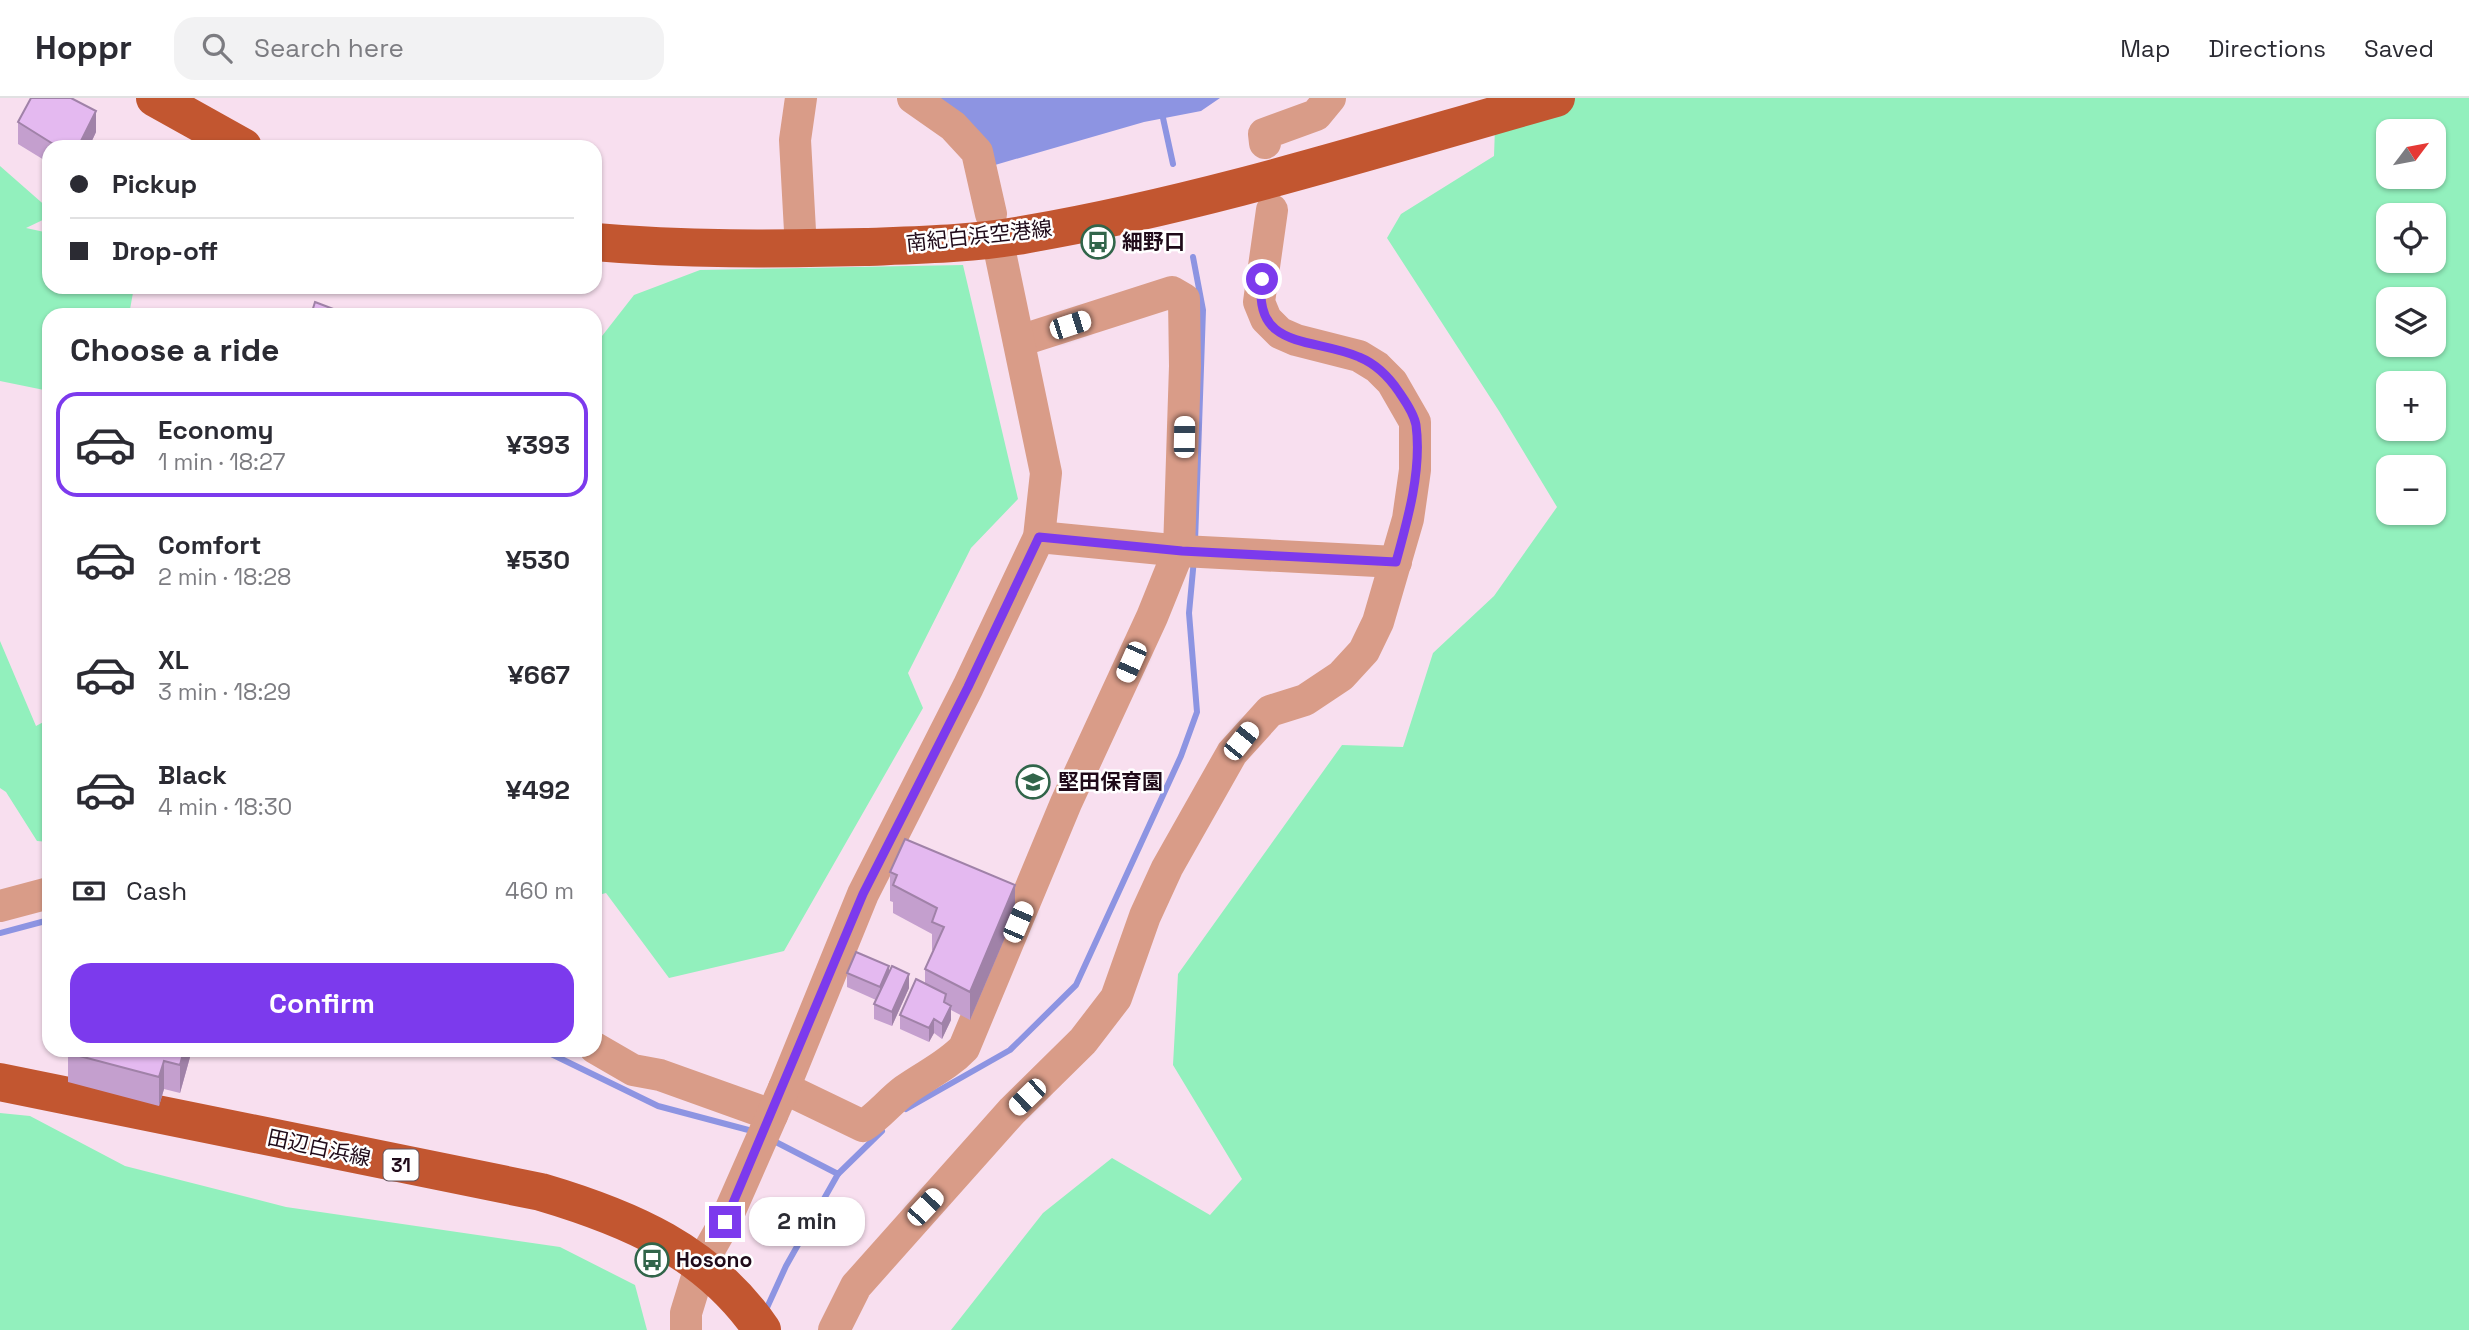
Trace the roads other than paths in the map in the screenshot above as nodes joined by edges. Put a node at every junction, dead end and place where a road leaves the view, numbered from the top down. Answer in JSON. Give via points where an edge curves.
{"nodes":[{"id":1,"x":155,"y":98,"type":"edge"},
{"id":2,"x":801,"y":98,"type":"edge"},
{"id":3,"x":913,"y":98,"type":"edge"},
{"id":4,"x":1330,"y":98,"type":"edge"},
{"id":5,"x":1556,"y":98,"type":"edge"},
{"id":6,"x":230,"y":140,"type":"edge"},
{"id":7,"x":1265,"y":143,"type":"dead end"},
{"id":8,"x":1272,"y":210,"type":"dead end"},
{"id":9,"x":991,"y":214,"type":"dead end"},
{"id":10,"x":602,"y":243,"type":"edge"},
{"id":11,"x":801,"y":248,"type":"junction"},
{"id":12,"x":1001,"y":257,"type":"dead end"},
{"id":13,"x":1019,"y":341,"type":"junction"},
{"id":14,"x":1039,"y":537,"type":"junction"},
{"id":15,"x":1189,"y":551,"type":"junction"},
{"id":16,"x":1396,"y":562,"type":"junction"},
{"id":17,"x":42,"y":895,"type":"edge"},
{"id":18,"x":0,"y":906,"type":"edge"},
{"id":19,"x":602,"y":1052,"type":"edge"},
{"id":20,"x":0,"y":1082,"type":"edge"},
{"id":21,"x":770,"y":1118,"type":"junction"},
{"id":22,"x":701,"y":1264,"type":"junction"},
{"id":23,"x":686,"y":1330,"type":"edge"},
{"id":24,"x":762,"y":1330,"type":"edge"},
{"id":25,"x":834,"y":1330,"type":"edge"}],
"edges":[{"from":1,"to":6,"type":"main road"},
{"from":2,"to":11,"type":"street","via":[[795,140]]},
{"from":3,"to":9,"type":"street","via":[[953,126],[977,152]]},
{"from":4,"to":7,"type":"street","via":[[1315,115],[1264,134]]},
{"from":5,"to":11,"type":"main road","name":"南紀白浜空港線","via":[[1287,173],[1026,235],[916,245]]},
{"from":8,"to":16,"type":"street","via":[[1259,302],[1266,320],[1296,340],[1359,356],[1377,367],[1392,382],[1415,422],[1415,470]]},
{"from":10,"to":11,"type":"main road","name":"南紀白浜空港線","via":[[660,248]]},
{"from":12,"to":13,"type":"street"},
{"from":13,"to":14,"type":"street","via":[[1046,473]]},
{"from":13,"to":15,"type":"street","via":[[1172,292],[1184,299]]},
{"from":14,"to":15,"type":"street"},
{"from":14,"to":21,"type":"street","via":[[863,894]]},
{"from":15,"to":16,"type":"street"},
{"from":15,"to":21,"type":"street","via":[[1152,617],[1066,803],[964,1048],[863,1126]]},
{"from":16,"to":25,"type":"street","via":[[1364,652],[1341,677],[1305,700],[1270,711],[1218,774],[1156,892],[1116,998],[1083,1041],[1012,1111],[864,1276]]},
{"from":17,"to":18,"type":"street"},
{"from":19,"to":21,"type":"street","via":[[633,1070],[660,1075]]},
{"from":20,"to":22,"type":"main road","name":"田辺白浜線","number":"31","via":[[541,1192],[608,1212]]},
{"from":21,"to":22,"type":"street","via":[[725,1222]]},
{"from":22,"to":23,"type":"street","via":[[685,1312]]},
{"from":22,"to":24,"type":"main road","name":"田辺白浜線","number":"31"}]}
